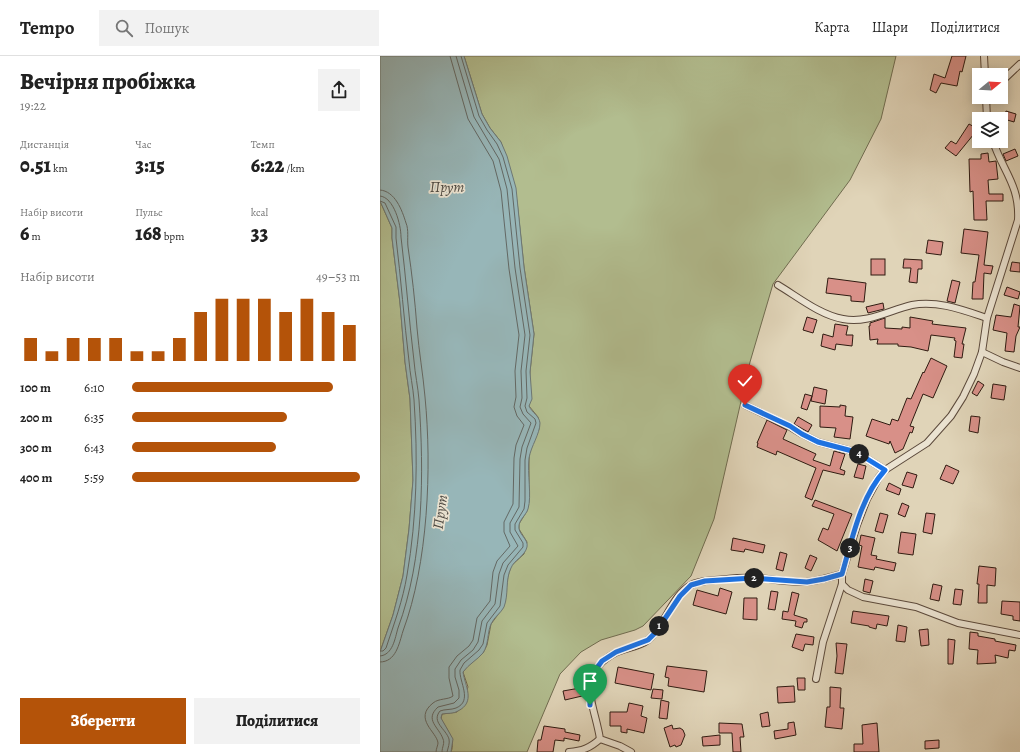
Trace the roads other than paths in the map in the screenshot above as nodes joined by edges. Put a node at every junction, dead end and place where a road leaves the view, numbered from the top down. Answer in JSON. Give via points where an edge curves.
{"nodes":[{"id":1,"x":984,"y":56,"type":"edge"},
{"id":2,"x":1020,"y":64,"type":"edge"},
{"id":3,"x":985,"y":68,"type":"edge"},
{"id":4,"x":1008,"y":75,"type":"edge"},
{"id":5,"x":996,"y":148,"type":"edge"},
{"id":6,"x":1019,"y":220,"type":"edge"},
{"id":7,"x":778,"y":285,"type":"dead end"},
{"id":8,"x":987,"y":318,"type":"junction"},
{"id":9,"x":982,"y":352,"type":"junction"},
{"id":10,"x":1020,"y":368,"type":"edge"},
{"id":11,"x":745,"y":405,"type":"dead end"},
{"id":12,"x":885,"y":470,"type":"junction"},
{"id":13,"x":842,"y":574,"type":"junction"},
{"id":14,"x":842,"y":584,"type":"junction"},
{"id":15,"x":1020,"y":635,"type":"edge"},
{"id":16,"x":816,"y":679,"type":"dead end"},
{"id":17,"x":600,"y":739,"type":"junction"},
{"id":18,"x":569,"y":752,"type":"edge"},
{"id":19,"x":631,"y":752,"type":"edge"}],
"edges":[{"from":1,"to":3,"type":"street"},
{"from":2,"to":4,"type":"street"},
{"from":5,"to":6,"type":"street","via":[[1015,188]]},
{"from":6,"to":8,"type":"street"},
{"from":7,"to":8,"type":"street","via":[[829,315],[844,320],[859,320],[912,305],[931,303]]},
{"from":8,"to":9,"type":"street"},
{"from":9,"to":10,"type":"street"},
{"from":9,"to":12,"type":"street","via":[[974,374],[951,416],[927,443]]},
{"from":11,"to":12,"type":"street","via":[[818,442],[856,452]]},
{"from":12,"to":13,"type":"street","via":[[867,499]]},
{"from":13,"to":14,"type":"street"},
{"from":13,"to":17,"type":"street","via":[[807,582],[753,578],[705,581],[691,585],[648,640],[616,652],[602,661],[593,673],[590,705]]},
{"from":14,"to":15,"type":"street","via":[[863,597],[916,607],[958,623]]},
{"from":14,"to":16,"type":"street","via":[[822,642]]},
{"from":17,"to":18,"type":"street","via":[[581,751]]},
{"from":17,"to":19,"type":"street"}]}
